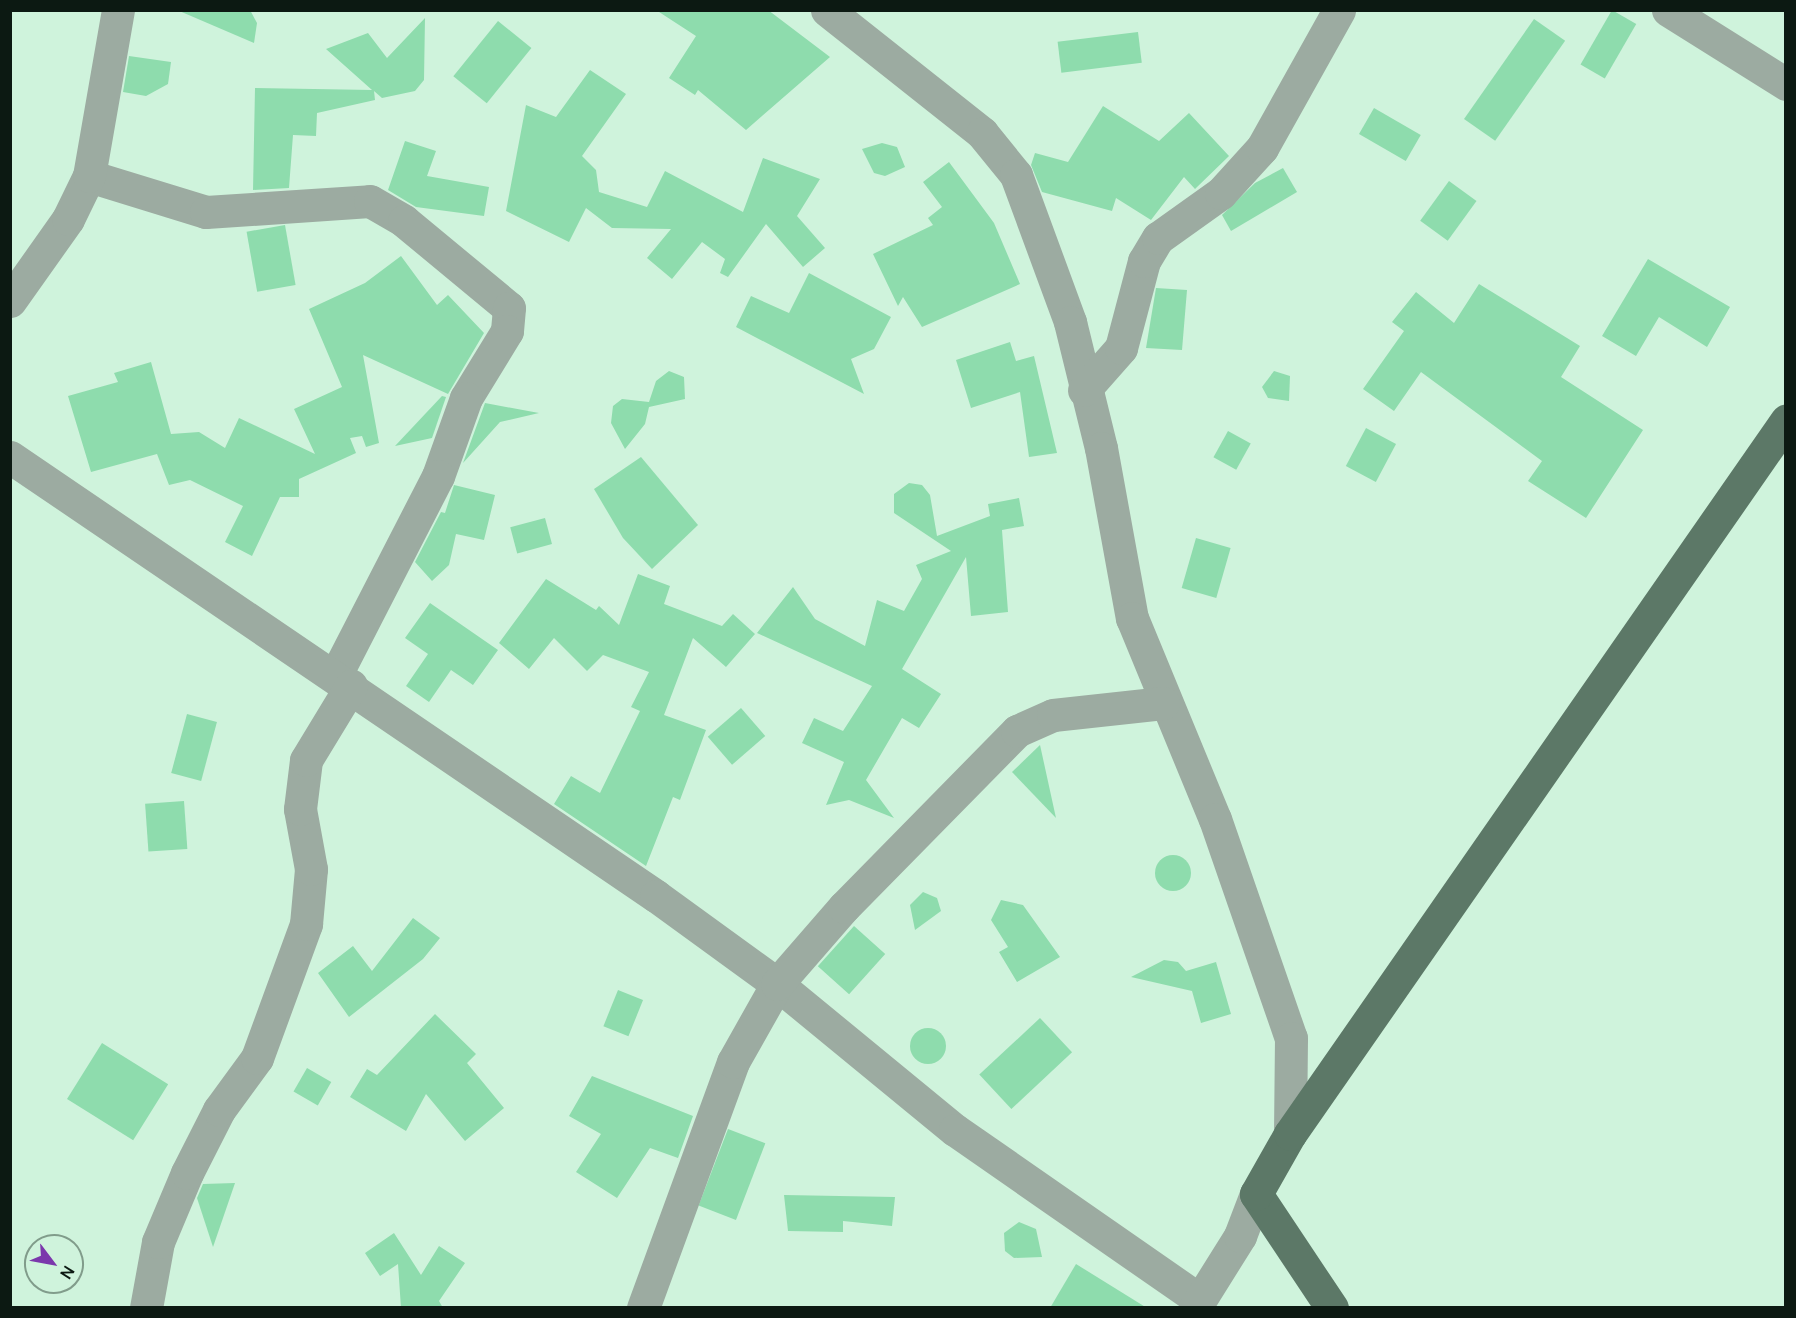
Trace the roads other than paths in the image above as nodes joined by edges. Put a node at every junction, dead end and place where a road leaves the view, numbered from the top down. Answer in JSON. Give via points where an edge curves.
{"nodes":[{"id":1,"x":118,"y":10,"type":"edge"},
{"id":2,"x":827,"y":10,"type":"edge"},
{"id":3,"x":1339,"y":10,"type":"edge"},
{"id":4,"x":1668,"y":10,"type":"edge"},
{"id":5,"x":1785,"y":84,"type":"edge"},
{"id":6,"x":89,"y":176,"type":"junction"},
{"id":7,"x":10,"y":301,"type":"edge"},
{"id":8,"x":1084,"y":390,"type":"junction"},
{"id":9,"x":1785,"y":421,"type":"edge"},
{"id":10,"x":10,"y":457,"type":"edge"},
{"id":11,"x":343,"y":681,"type":"junction"},
{"id":12,"x":1163,"y":703,"type":"junction"},
{"id":13,"x":777,"y":984,"type":"junction"},
{"id":14,"x":1290,"y":1134,"type":"junction"},
{"id":15,"x":1256,"y":1194,"type":"junction"},
{"id":16,"x":1198,"y":1304,"type":"edge"},
{"id":17,"x":146,"y":1308,"type":"edge"},
{"id":18,"x":643,"y":1308,"type":"edge"},
{"id":19,"x":1332,"y":1308,"type":"edge"}],
"edges":[{"from":1,"to":6,"type":"street"},
{"from":2,"to":8,"type":"street","via":[[982,133],[1016,174],[1070,322]]},
{"from":3,"to":8,"type":"street","via":[[1305,78],[1256,155],[1221,193],[1158,238],[1144,261],[1121,348]]},
{"from":4,"to":5,"type":"street"},
{"from":6,"to":7,"type":"street","via":[[68,219]]},
{"from":6,"to":11,"type":"street","via":[[206,212],[370,201],[404,221],[509,308],[507,331],[466,398],[438,476]]},
{"from":8,"to":12,"type":"street","via":[[1101,448],[1132,618]]},
{"from":9,"to":14,"type":"main road"},
{"from":10,"to":11,"type":"street"},
{"from":11,"to":13,"type":"street"},
{"from":11,"to":17,"type":"street","via":[[306,760],[300,809],[311,869],[306,924],[257,1058],[219,1110],[158,1242]]},
{"from":12,"to":13,"type":"street","via":[[1053,715],[1017,731],[851,899]]},
{"from":12,"to":14,"type":"street","via":[[1215,819],[1291,1038]]},
{"from":13,"to":16,"type":"street","via":[[955,1130]]},
{"from":13,"to":18,"type":"street","via":[[734,1062]]},
{"from":14,"to":15,"type":"main road"},
{"from":15,"to":16,"type":"street","via":[[1240,1236]]},
{"from":15,"to":19,"type":"main road"}]}
